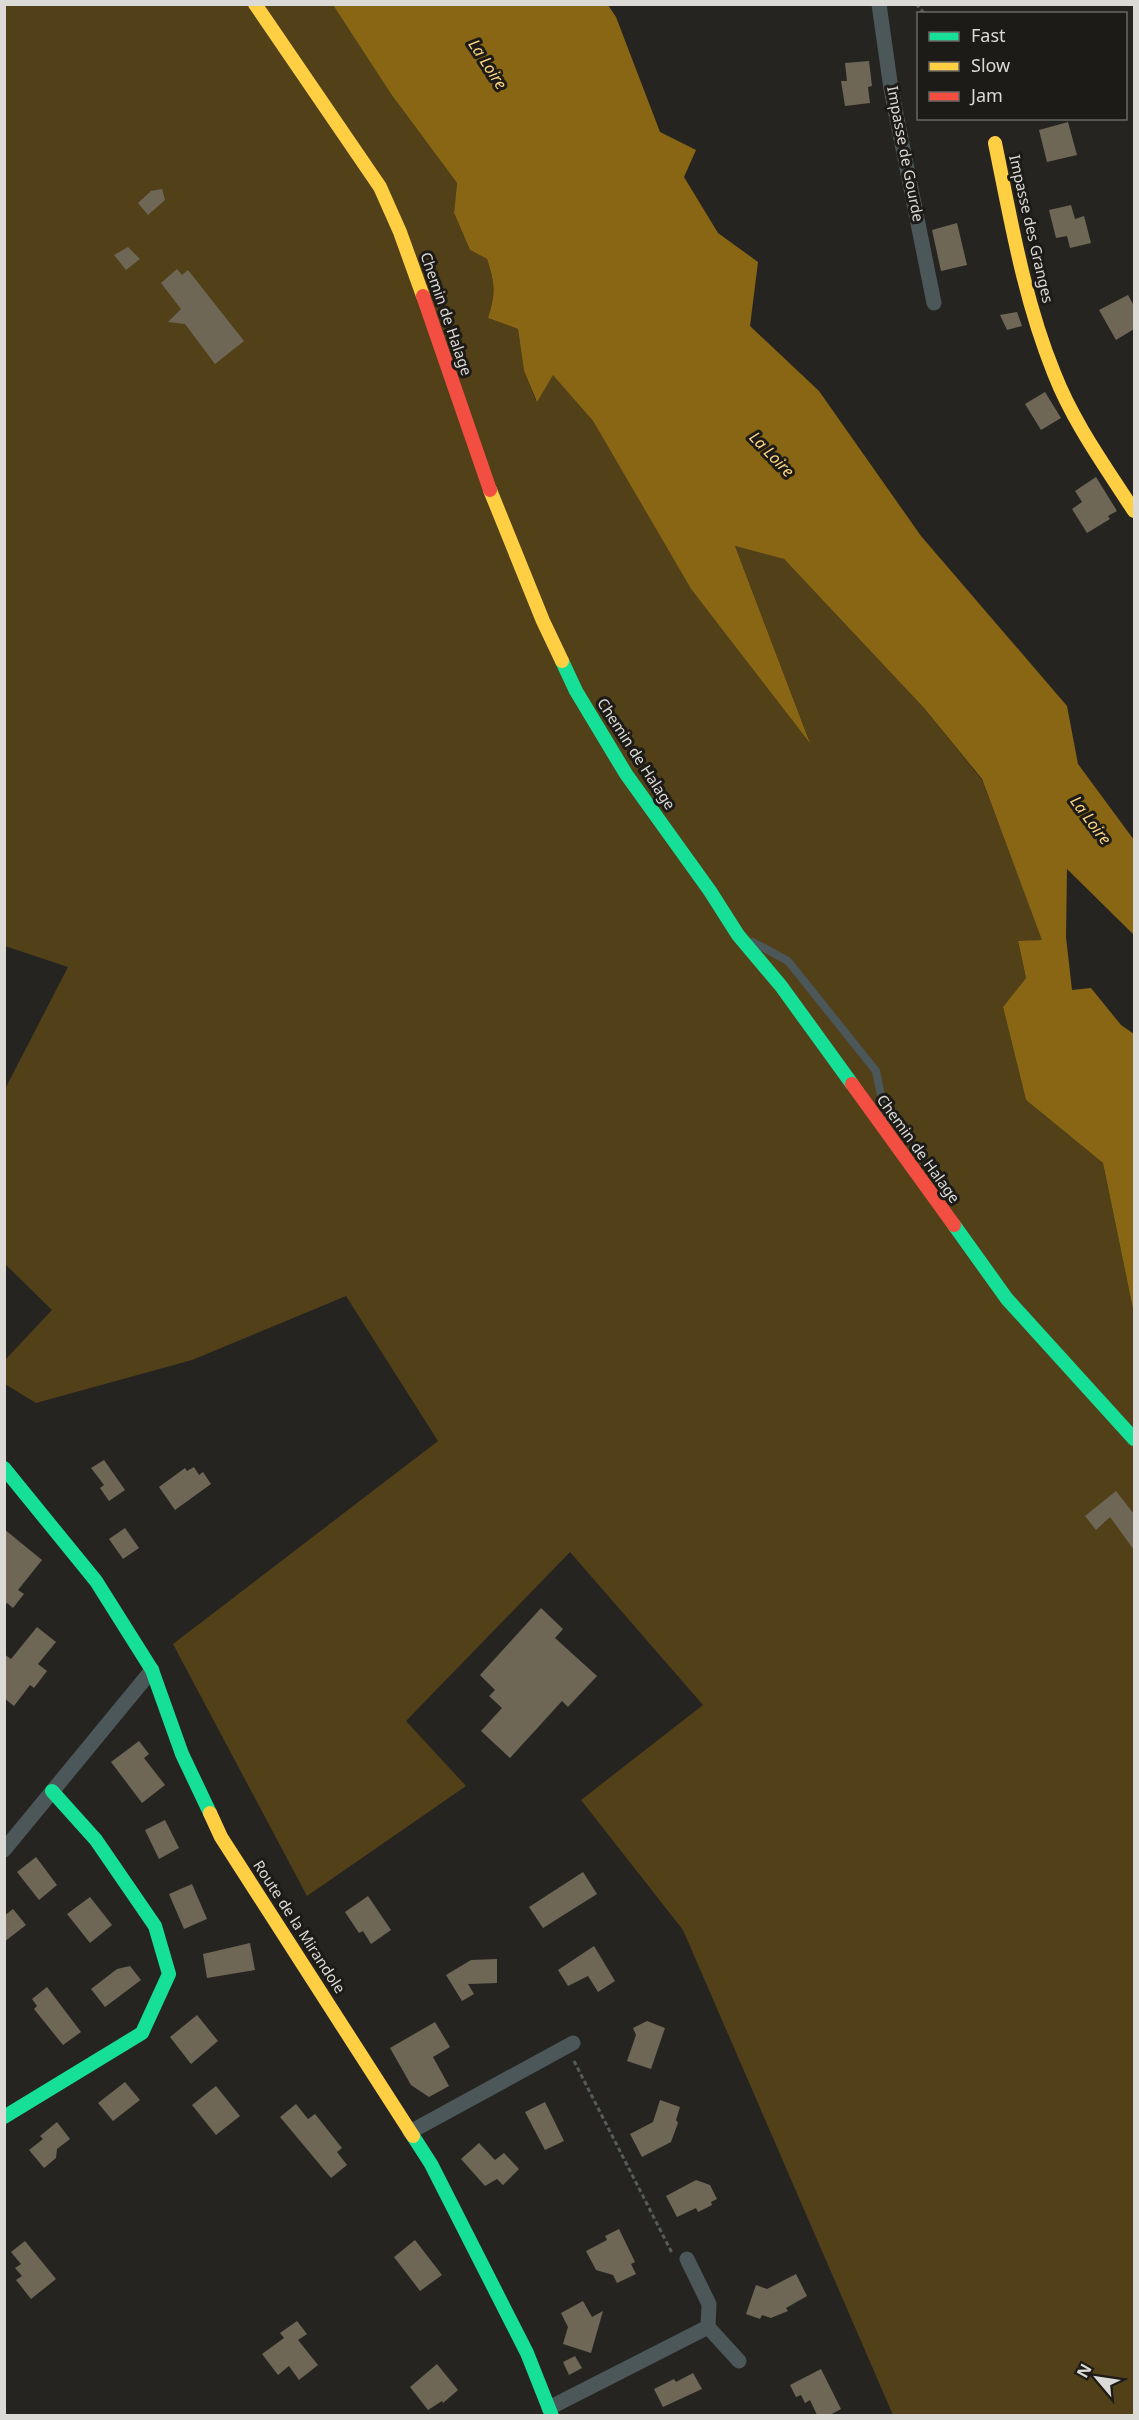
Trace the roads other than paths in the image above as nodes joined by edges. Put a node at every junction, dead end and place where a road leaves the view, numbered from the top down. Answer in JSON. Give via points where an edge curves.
{"nodes":[{"id":1,"x":255,"y":4,"type":"edge"},
{"id":2,"x":879,"y":4,"type":"edge"},
{"id":3,"x":995,"y":143,"type":"dead end"},
{"id":4,"x":934,"y":303,"type":"dead end"},
{"id":5,"x":1134,"y":511,"type":"edge"},
{"id":6,"x":738,"y":934,"type":"junction"},
{"id":7,"x":890,"y":1139,"type":"junction"},
{"id":8,"x":1134,"y":1439,"type":"edge"},
{"id":9,"x":4,"y":1468,"type":"edge"},
{"id":10,"x":152,"y":1670,"type":"junction"},
{"id":11,"x":52,"y":1791,"type":"junction"},
{"id":12,"x":4,"y":1850,"type":"edge"},
{"id":13,"x":570,"y":2045,"type":"road end"},
{"id":14,"x":4,"y":2117,"type":"edge"},
{"id":15,"x":410,"y":2132,"type":"junction"},
{"id":16,"x":682,"y":2261,"type":"road end"},
{"id":17,"x":708,"y":2327,"type":"junction"},
{"id":18,"x":739,"y":2361,"type":"dead end"},
{"id":19,"x":550,"y":2412,"type":"edge"}],
"edges":[{"from":1,"to":6,"type":"street","name":"Chemin de Halage","via":[[380,187],[427,306],[492,497],[576,691],[626,774]]},
{"from":2,"to":4,"type":"street","name":"Impasse de Gourde","via":[[891,89]]},
{"from":3,"to":5,"type":"street","name":"Impasse des Granges","via":[[1026,294],[1054,374],[1079,425]]},
{"from":6,"to":7,"type":"street","name":"Chemin de Halage","via":[[781,986]]},
{"from":6,"to":7,"type":"lane","via":[[788,961],[876,1071]]},
{"from":7,"to":8,"type":"street","name":"Chemin de Halage","via":[[1007,1299]]},
{"from":9,"to":10,"type":"street","name":"Route de la Mirandole","via":[[96,1581]]},
{"from":10,"to":11,"type":"street"},
{"from":10,"to":15,"type":"street","name":"Route de la Mirandole","via":[[182,1754],[221,1837]]},
{"from":11,"to":12,"type":"street"},
{"from":11,"to":14,"type":"street","via":[[96,1840],[156,1926],[169,1974],[142,2033]]},
{"from":13,"to":15,"type":"street"},
{"from":15,"to":19,"type":"street","name":"Route de la Mirandole","via":[[431,2164],[521,2342]]},
{"from":16,"to":17,"type":"street","via":[[709,2304]]},
{"from":17,"to":18,"type":"street"},
{"from":17,"to":19,"type":"street"}]}
